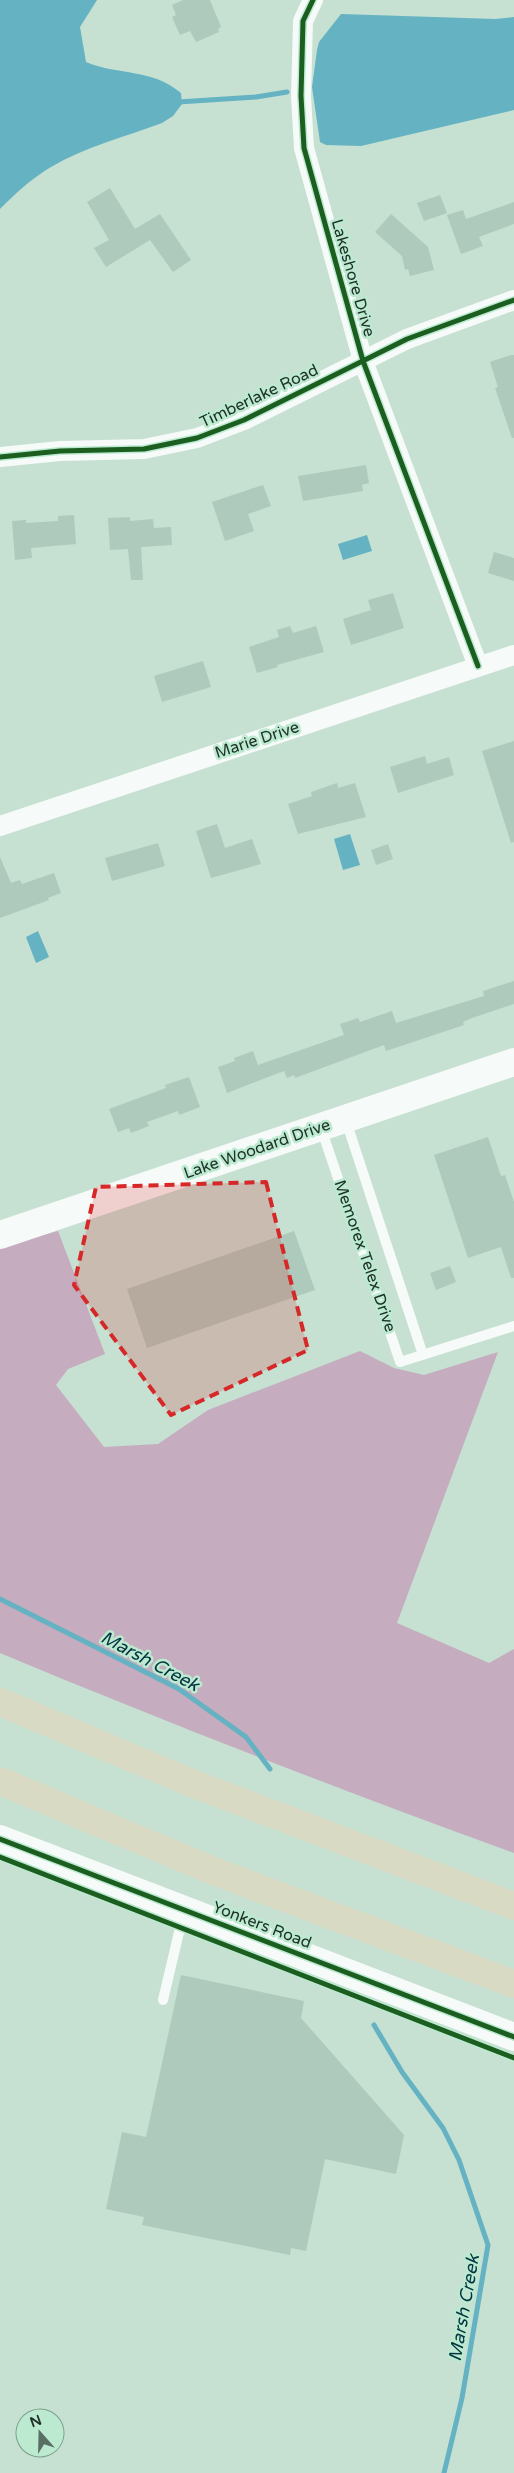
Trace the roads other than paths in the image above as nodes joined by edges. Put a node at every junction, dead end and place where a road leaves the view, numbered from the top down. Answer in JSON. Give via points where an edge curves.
{"nodes":[{"id":1,"x":313,"y":0,"type":"edge"},
{"id":2,"x":514,"y":300,"type":"edge"},
{"id":3,"x":363,"y":361,"type":"junction"},
{"id":4,"x":0,"y":456,"type":"edge"},
{"id":5,"x":514,"y":655,"type":"edge"},
{"id":6,"x":478,"y":666,"type":"junction"},
{"id":7,"x":0,"y":826,"type":"edge"},
{"id":8,"x":514,"y":1062,"type":"edge"},
{"id":9,"x":333,"y":1123,"type":"junction"},
{"id":10,"x":0,"y":1235,"type":"edge"},
{"id":11,"x":514,"y":1326,"type":"edge"},
{"id":12,"x":423,"y":1355,"type":"junction"},
{"id":13,"x":0,"y":1702,"type":"edge"},
{"id":14,"x":0,"y":1781,"type":"edge"},
{"id":15,"x":0,"y":1838,"type":"edge"},
{"id":16,"x":514,"y":1906,"type":"edge"},
{"id":17,"x":188,"y":1911,"type":"junction"},
{"id":18,"x":514,"y":1984,"type":"edge"},
{"id":19,"x":163,"y":2000,"type":"dead end"},
{"id":20,"x":514,"y":2037,"type":"edge"}],
"edges":[{"from":1,"to":3,"type":"street","name":"Lakeshore Drive","via":[[303,21],[301,96],[304,148]]},
{"from":2,"to":3,"type":"street","name":"Timberlake Road","via":[[407,339]]},
{"from":3,"to":4,"type":"street","name":"Timberlake Road","via":[[244,420],[197,438],[144,449]]},
{"from":3,"to":6,"type":"street","name":"Lakeshore Drive"},
{"from":5,"to":6,"type":"street","name":"Marie Drive"},
{"from":6,"to":7,"type":"street","name":"Marie Drive"},
{"from":8,"to":9,"type":"street","name":"Lake Woodard Drive"},
{"from":9,"to":10,"type":"street","name":"Lake Woodard Drive"},
{"from":9,"to":12,"type":"lane","name":"Memorex Telex Drive"},
{"from":9,"to":12,"type":"lane","name":"Memorex Telex Drive","via":[[400,1362]]},
{"from":11,"to":12,"type":"lane","name":"Memorex Telex Drive"},
{"from":13,"to":16,"type":"highway","via":[[189,1782]]},
{"from":14,"to":18,"type":"highway","via":[[211,1870]]},
{"from":15,"to":17,"type":"street","name":"Yonkers Road"},
{"from":17,"to":19,"type":"lane","via":[[180,1928]]},
{"from":17,"to":20,"type":"street","name":"Yonkers Road"}]}
